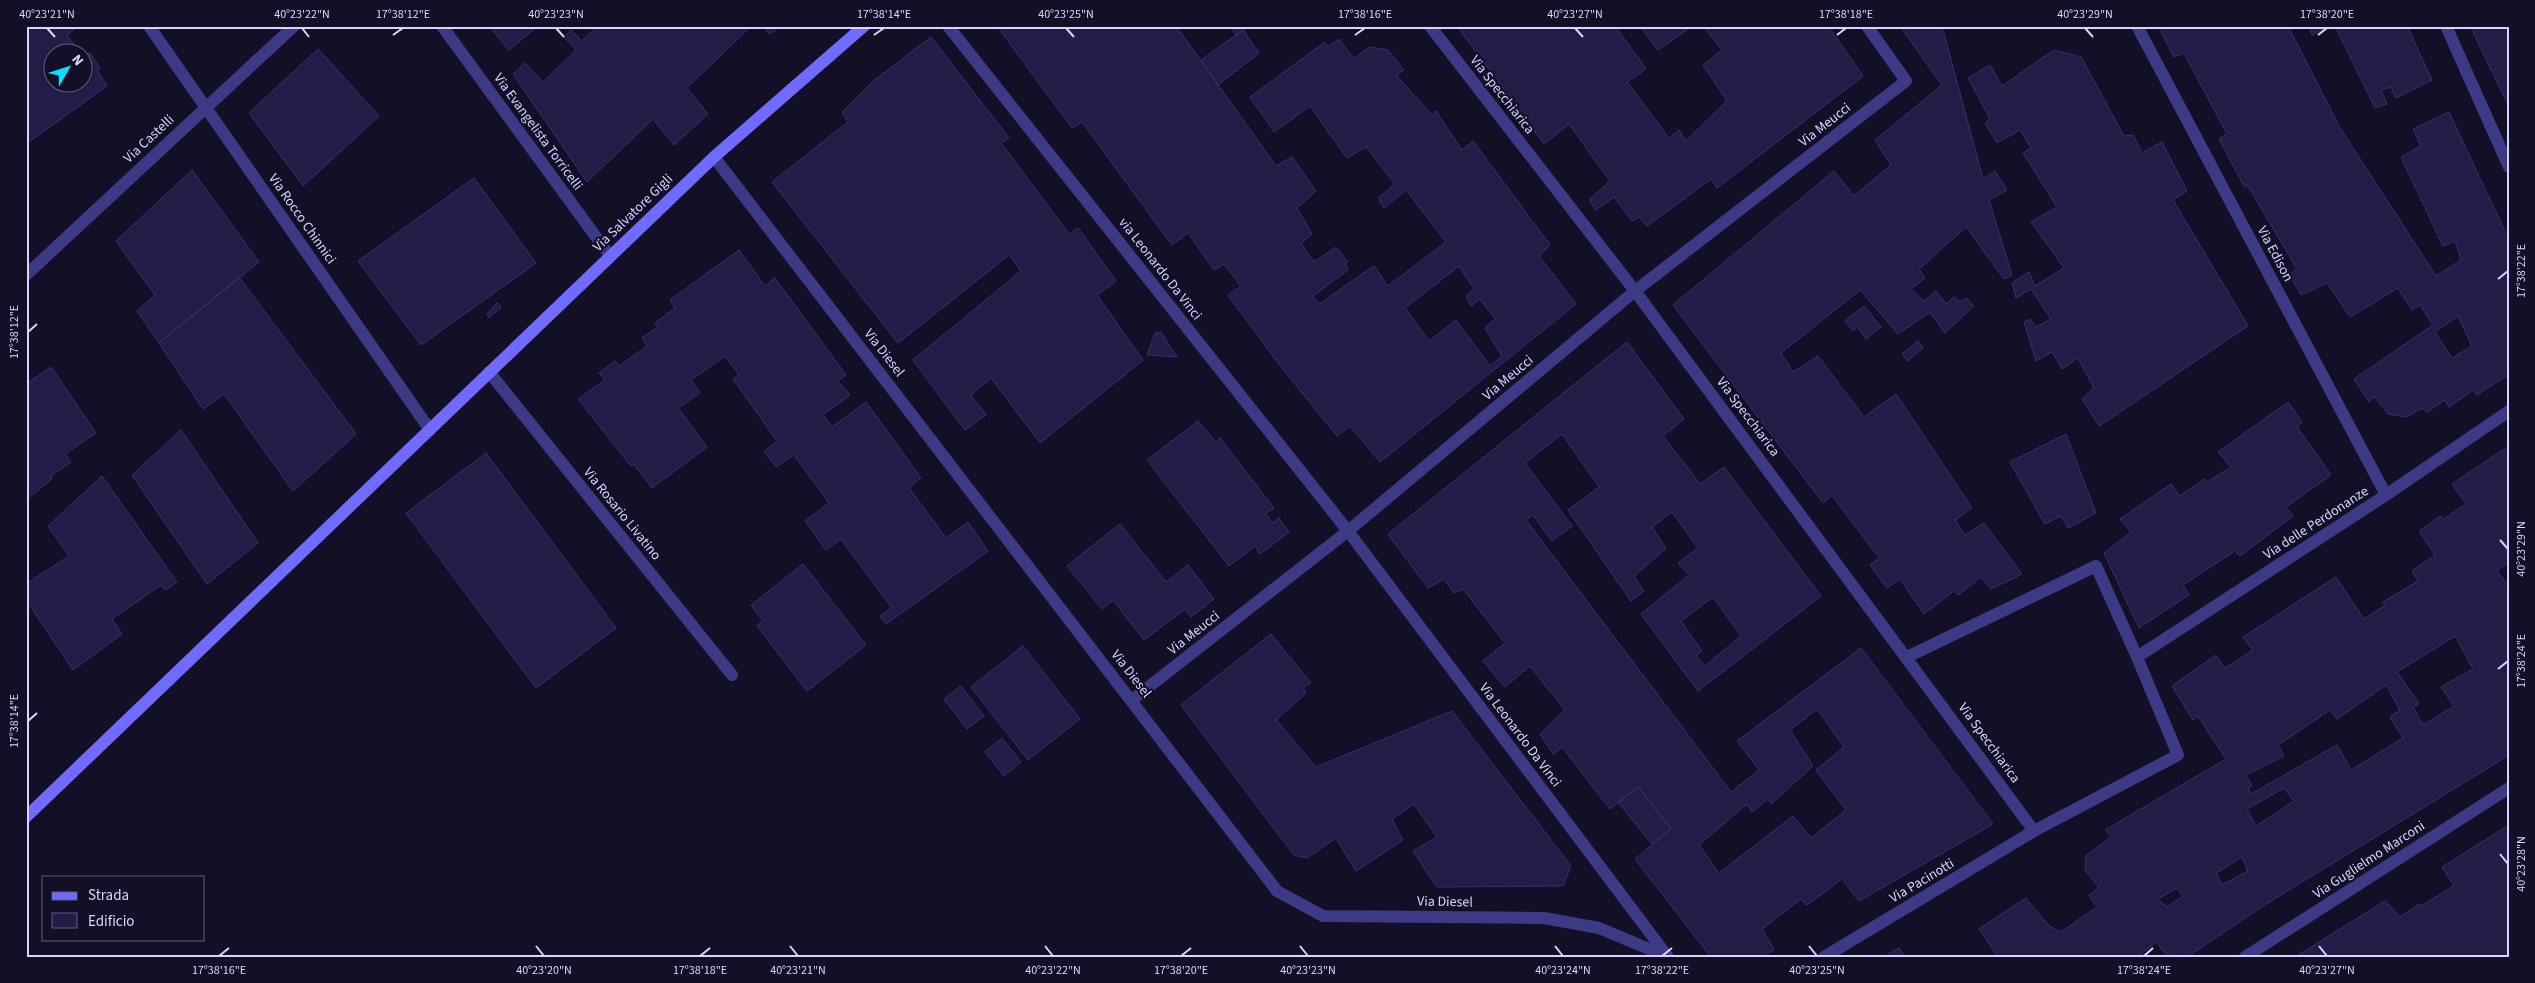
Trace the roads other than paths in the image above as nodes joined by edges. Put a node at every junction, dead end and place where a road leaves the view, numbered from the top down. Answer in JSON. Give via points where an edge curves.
{"nodes":[{"id":1,"x":149,"y":26,"type":"edge"},
{"id":2,"x":294,"y":26,"type":"edge"},
{"id":3,"x":442,"y":26,"type":"edge"},
{"id":4,"x":864,"y":26,"type":"edge"},
{"id":5,"x":948,"y":26,"type":"edge"},
{"id":6,"x":1430,"y":26,"type":"edge"},
{"id":7,"x":1867,"y":26,"type":"edge"},
{"id":8,"x":2137,"y":26,"type":"edge"},
{"id":9,"x":2446,"y":26,"type":"edge"},
{"id":10,"x":205,"y":107,"type":"junction"},
{"id":11,"x":714,"y":157,"type":"junction"},
{"id":12,"x":2509,"y":166,"type":"edge"},
{"id":13,"x":610,"y":256,"type":"junction"},
{"id":14,"x":26,"y":275,"type":"edge"},
{"id":15,"x":1636,"y":291,"type":"junction"},
{"id":16,"x":490,"y":372,"type":"junction"},
{"id":17,"x":2509,"y":411,"type":"edge"},
{"id":18,"x":430,"y":430,"type":"junction"},
{"id":19,"x":2386,"y":496,"type":"junction"},
{"id":20,"x":1348,"y":530,"type":"junction"},
{"id":21,"x":1908,"y":656,"type":"junction"},
{"id":22,"x":2137,"y":657,"type":"junction"},
{"id":23,"x":732,"y":675,"type":"dead end"},
{"id":24,"x":1132,"y":700,"type":"junction"},
{"id":25,"x":2509,"y":788,"type":"edge"},
{"id":26,"x":26,"y":817,"type":"edge"},
{"id":27,"x":2034,"y":831,"type":"junction"},
{"id":28,"x":1668,"y":957,"type":"edge"},
{"id":29,"x":1824,"y":957,"type":"edge"},
{"id":30,"x":2244,"y":957,"type":"edge"}],
"edges":[{"from":1,"to":10,"type":"street","name":"Via Rocco Chinnici"},
{"from":2,"to":10,"type":"street","name":"Via Castelli"},
{"from":3,"to":13,"type":"street","name":"Via Evangelista Torricelli"},
{"from":4,"to":11,"type":"street","name":"Via Salvatore Gigli"},
{"from":5,"to":20,"type":"street","name":"via Leonardo Da Vinci"},
{"from":6,"to":15,"type":"street","name":"Via Specchiarica"},
{"from":7,"to":15,"type":"street","name":"Via Meucci","via":[[1906,81]]},
{"from":8,"to":19,"type":"street","name":"Via Edison"},
{"from":9,"to":12,"type":"street"},
{"from":10,"to":14,"type":"street","name":"Via Castelli"},
{"from":10,"to":18,"type":"street","name":"Via Rocco Chinnici"},
{"from":11,"to":13,"type":"street","name":"Via Salvatore Gigli"},
{"from":11,"to":24,"type":"street","name":"Via Diesel"},
{"from":13,"to":16,"type":"street","name":"Via Salvatore Gigli"},
{"from":15,"to":20,"type":"street","name":"Via Meucci"},
{"from":15,"to":21,"type":"street","name":"Via Specchiarica"},
{"from":16,"to":18,"type":"street","name":"Via Salvatore Gigli"},
{"from":16,"to":23,"type":"street","name":"Via Rosario Livatino"},
{"from":17,"to":19,"type":"street","name":"Via delle Perdonanze"},
{"from":18,"to":26,"type":"street","name":"Via Salvatore Gigli"},
{"from":19,"to":22,"type":"street","name":"Via delle Perdonanze"},
{"from":20,"to":24,"type":"street","name":"Via Meucci"},
{"from":20,"to":28,"type":"street","name":"Via Leonardo Da Vinci"},
{"from":21,"to":22,"type":"street","via":[[2096,566]]},
{"from":21,"to":27,"type":"street","name":"Via Specchiarica"},
{"from":22,"to":27,"type":"street","name":"Via Pacinotti","via":[[2178,755]]},
{"from":24,"to":28,"type":"street","name":"Via Diesel","via":[[1278,891],[1323,916],[1544,918],[1599,928]]},
{"from":25,"to":30,"type":"street","name":"Via Guglielmo Marconi"},
{"from":27,"to":29,"type":"street","name":"Via Pacinotti"}]}
